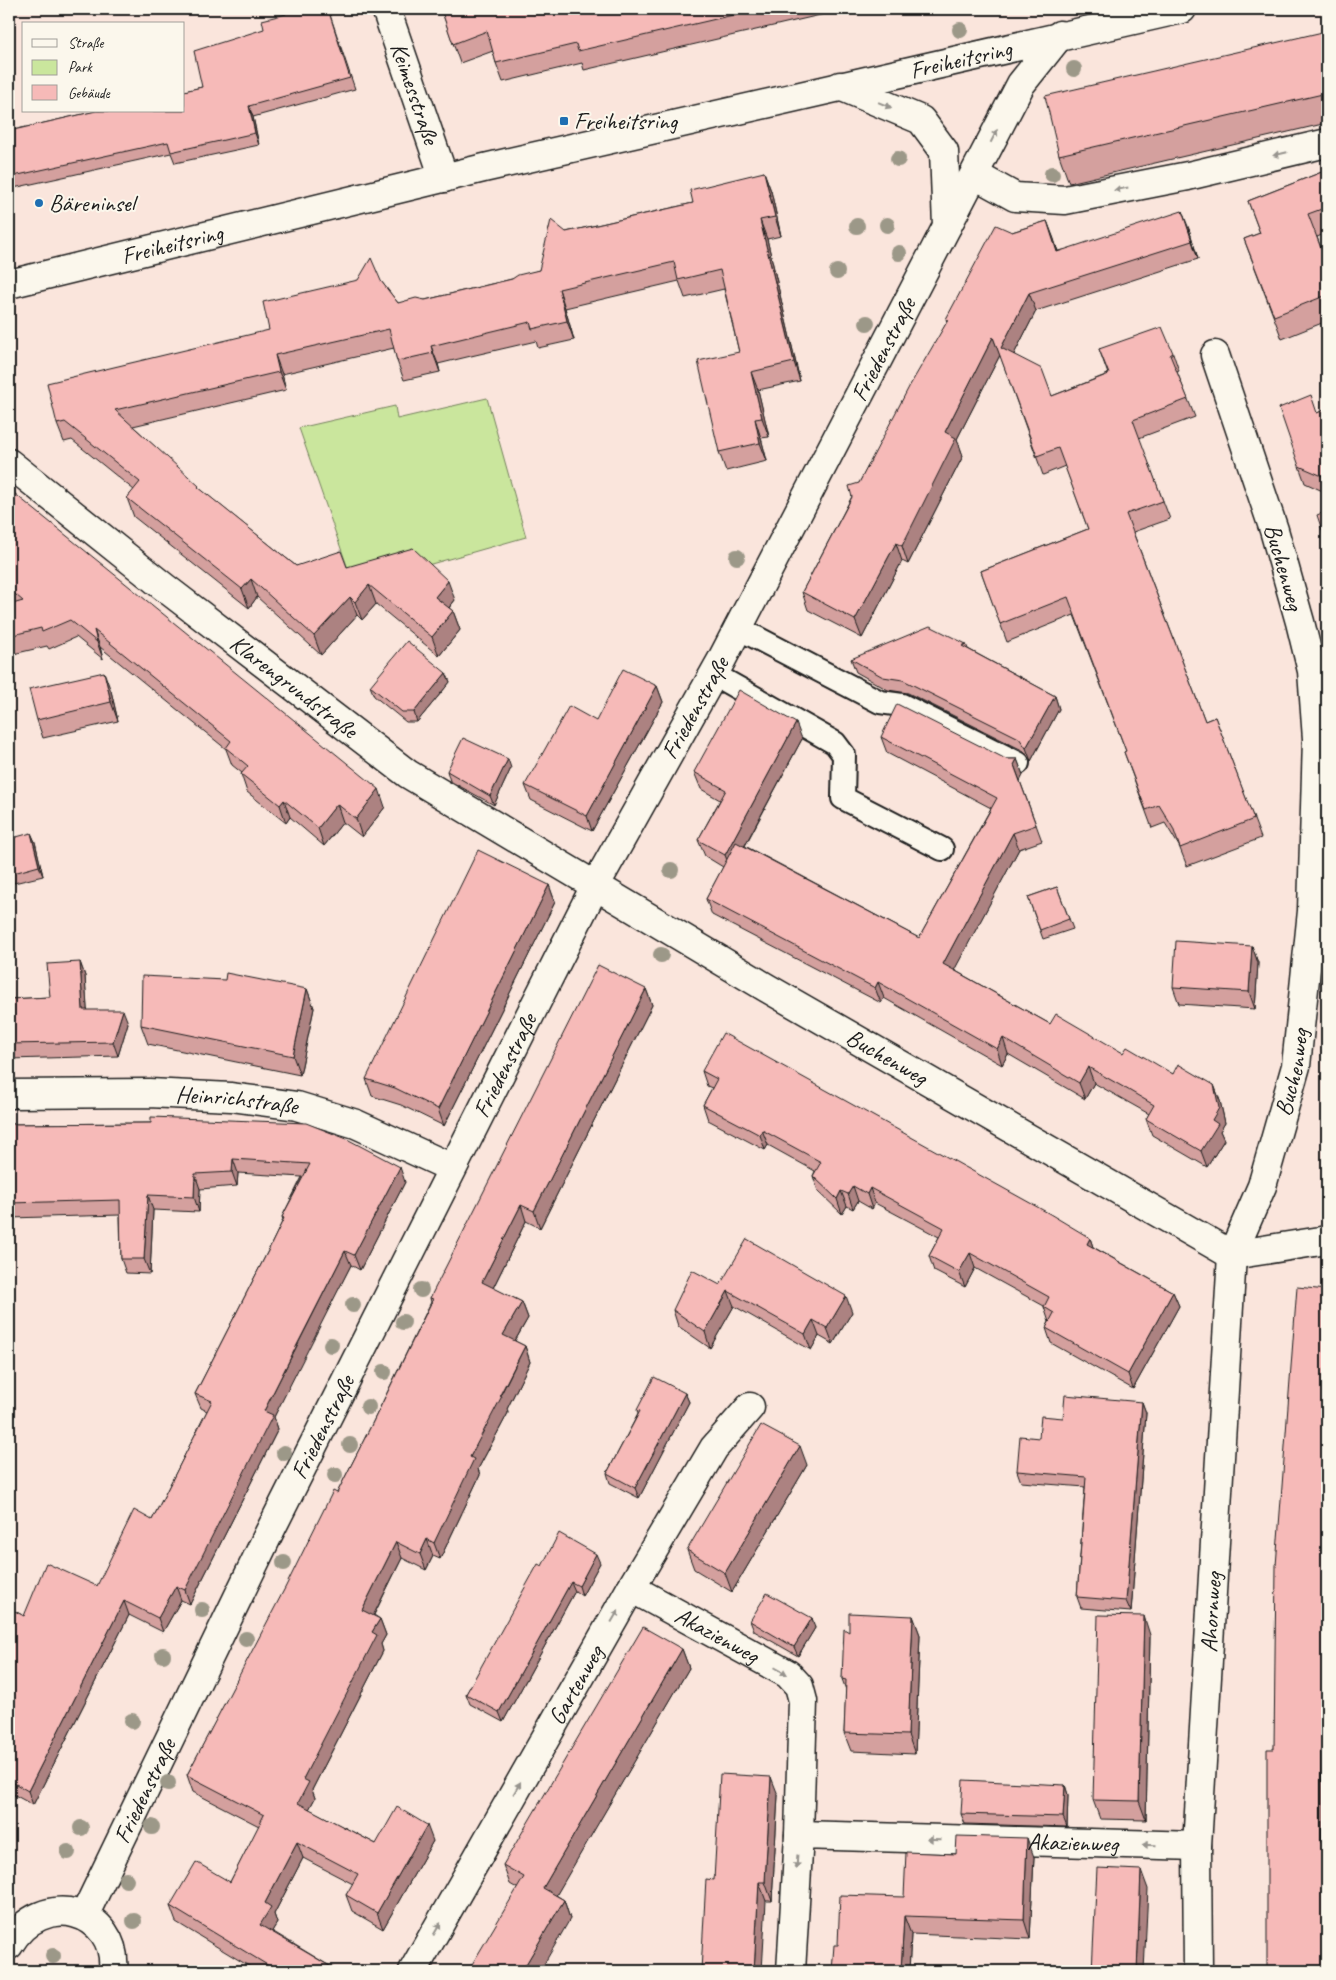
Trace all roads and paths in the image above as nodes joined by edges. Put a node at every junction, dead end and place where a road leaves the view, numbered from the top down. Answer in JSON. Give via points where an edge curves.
{"nodes":[{"id":1,"x":386,"y":9,"type":"edge"},
{"id":2,"x":1182,"y":9,"type":"edge"},
{"id":3,"x":1060,"y":35,"type":"junction"},
{"id":4,"x":840,"y":86,"type":"junction"},
{"id":5,"x":1327,"y":143,"type":"edge"},
{"id":6,"x":974,"y":175,"type":"junction"},
{"id":7,"x":444,"y":178,"type":"junction"},
{"id":8,"x":946,"y":226,"type":"junction"},
{"id":9,"x":9,"y":284,"type":"edge"},
{"id":10,"x":1215,"y":355,"type":"dead end"},
{"id":11,"x":9,"y":463,"type":"edge"},
{"id":12,"x":738,"y":628,"type":"junction"},
{"id":13,"x":713,"y":674,"type":"junction"},
{"id":14,"x":1018,"y":763,"type":"dead end"},
{"id":15,"x":942,"y":849,"type":"dead end"},
{"id":16,"x":596,"y":886,"type":"junction"},
{"id":17,"x":9,"y":1094,"type":"edge"},
{"id":18,"x":452,"y":1168,"type":"junction"},
{"id":19,"x":1327,"y":1240,"type":"edge"},
{"id":20,"x":1232,"y":1255,"type":"junction"},
{"id":21,"x":750,"y":1407,"type":"dead end"},
{"id":22,"x":631,"y":1588,"type":"junction"},
{"id":23,"x":799,"y":1835,"type":"junction"},
{"id":24,"x":1197,"y":1846,"type":"junction"},
{"id":25,"x":84,"y":1916,"type":"junction"},
{"id":26,"x":9,"y":1945,"type":"edge"},
{"id":27,"x":113,"y":1971,"type":"edge"},
{"id":28,"x":413,"y":1971,"type":"edge"},
{"id":29,"x":791,"y":1971,"type":"edge"},
{"id":30,"x":1198,"y":1971,"type":"edge"}],
"edges":[{"from":1,"to":7,"type":"street","name":"Keimesstraße"},
{"from":2,"to":3,"type":"street","name":"Freiheitsring"},
{"from":3,"to":4,"type":"street","name":"Freiheitsring"},
{"from":6,"to":3,"type":"street","name":"Friedenstraße","one_way":true,"via":[[1021,84]]},
{"from":4,"to":7,"type":"street","name":"Freiheitsring"},
{"from":4,"to":8,"type":"street","name":"Friedenstraße","one_way":true,"via":[[921,120],[944,151]]},
{"from":5,"to":6,"type":"street","one_way":true,"via":[[1188,176],[1065,200],[1015,196]]},
{"from":6,"to":8,"type":"street","name":"Friedenstraße"},
{"from":7,"to":9,"type":"street","name":"Freiheitsring"},
{"from":8,"to":12,"type":"street","name":"Friedenstraße"},
{"from":10,"to":20,"type":"street","name":"Buchenweg","via":[[1274,530],[1300,622],[1312,671],[1317,739],[1312,912],[1296,1066],[1262,1186]]},
{"from":11,"to":16,"type":"street","name":"Klarengrundstraße","via":[[164,587],[408,774]]},
{"from":12,"to":13,"type":"street","name":"Friedenstraße"},
{"from":12,"to":14,"type":"lane","via":[[880,702],[902,705]]},
{"from":13,"to":15,"type":"lane","via":[[835,742],[844,755],[843,798]]},
{"from":13,"to":16,"type":"street","name":"Friedenstraße"},
{"from":16,"to":18,"type":"street","name":"Friedenstraße"},
{"from":16,"to":20,"type":"street","name":"Buchenweg","via":[[775,993]]},
{"from":17,"to":18,"type":"street","name":"Heinrichstraße","via":[[149,1093],[231,1097],[297,1106],[356,1124]]},
{"from":18,"to":25,"type":"street","name":"Friedenstraße","via":[[265,1542]]},
{"from":19,"to":20,"type":"street"},
{"from":20,"to":24,"type":"street","name":"Ahornweg"},
{"from":21,"to":22,"type":"street","name":"Gartenweg","via":[[714,1448]]},
{"from":22,"to":23,"type":"street","name":"Akazienweg","one_way":true,"via":[[788,1674],[799,1686],[803,1701]]},
{"from":28,"to":22,"type":"street","name":"Gartenweg","one_way":true},
{"from":24,"to":23,"type":"street","name":"Akazienweg","one_way":true},
{"from":23,"to":29,"type":"street","name":"Akazienweg","one_way":true},
{"from":24,"to":30,"type":"street","name":"Ahornweg"},
{"from":25,"to":26,"type":"street","via":[[66,1911],[48,1912],[30,1919],[16,1931]]},
{"from":25,"to":27,"type":"street","via":[[99,1927],[110,1943]]}]}
